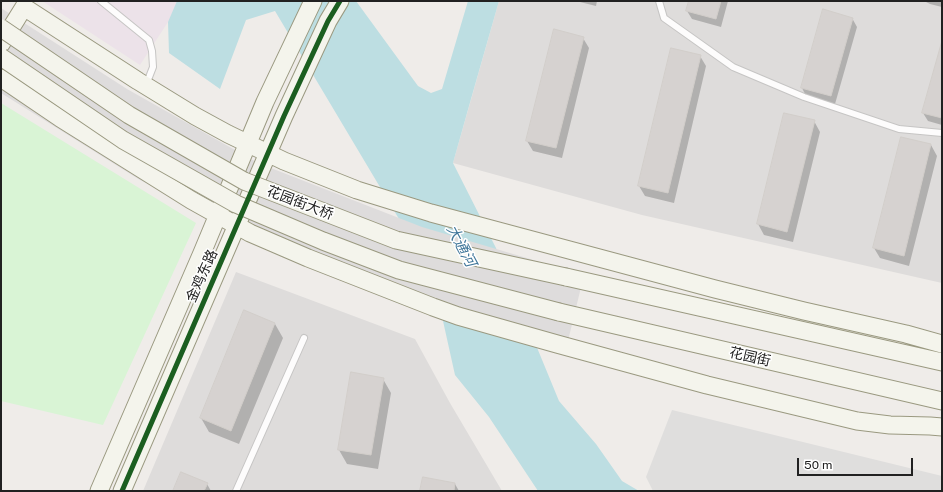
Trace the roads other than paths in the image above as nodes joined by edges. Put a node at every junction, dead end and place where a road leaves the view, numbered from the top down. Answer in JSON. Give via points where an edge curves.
{"nodes":[{"id":1,"x":101,"y":1,"type":"edge"},
{"id":2,"x":313,"y":1,"type":"edge"},
{"id":3,"x":340,"y":1,"type":"edge"},
{"id":4,"x":659,"y":1,"type":"edge"},
{"id":5,"x":1,"y":28,"type":"edge"},
{"id":6,"x":1,"y":44,"type":"edge"},
{"id":7,"x":1,"y":57,"type":"edge"},
{"id":8,"x":1,"y":78,"type":"edge"},
{"id":9,"x":146,"y":86,"type":"junction"},
{"id":10,"x":942,"y":133,"type":"edge"},
{"id":11,"x":248,"y":143,"type":"junction"},
{"id":12,"x":268,"y":153,"type":"junction"},
{"id":13,"x":218,"y":215,"type":"junction"},
{"id":14,"x":236,"y":226,"type":"junction"},
{"id":15,"x":559,"y":312,"type":"joint"},
{"id":16,"x":304,"y":338,"type":"dead end"},
{"id":17,"x":942,"y":344,"type":"edge"},
{"id":18,"x":942,"y":362,"type":"edge"},
{"id":19,"x":942,"y":401,"type":"edge"},
{"id":20,"x":942,"y":427,"type":"edge"},
{"id":21,"x":99,"y":491,"type":"edge"},
{"id":22,"x":122,"y":491,"type":"edge"},
{"id":23,"x":236,"y":491,"type":"edge"}],
"edges":[{"from":1,"to":9,"type":"lane","via":[[149,40],[153,67]]},
{"from":2,"to":11,"type":"main road","name":"金鸡东路"},
{"from":3,"to":12,"type":"main road","name":"金鸡东路","via":[[304,70]]},
{"from":4,"to":10,"type":"lane","via":[[664,18],[733,67],[804,97],[899,129]]},
{"from":5,"to":18,"type":"main road","name":"花园街大桥","bridge":true,"via":[[129,115],[244,181],[396,240]]},
{"from":6,"to":9,"type":"main road","via":[[24,7]]},
{"from":7,"to":15,"type":"main road","name":"花园街大桥","bridge":true,"via":[[123,140],[236,204],[400,270]]},
{"from":8,"to":13,"type":"main road","via":[[60,118]]},
{"from":9,"to":11,"type":"main road","via":[[195,116]]},
{"from":11,"to":12,"type":"main road"},
{"from":11,"to":13,"type":"main road","name":"金鸡东路"},
{"from":12,"to":14,"type":"main road","name":"金鸡东路"},
{"from":12,"to":17,"type":"main road","via":[[357,190],[431,214],[752,298]]},
{"from":13,"to":14,"type":"main road"},
{"from":13,"to":21,"type":"main road","name":"金鸡东路"},
{"from":14,"to":20,"type":"main road","via":[[308,258],[458,316],[707,385],[857,421]]},
{"from":14,"to":22,"type":"main road","name":"金鸡东路"},
{"from":15,"to":19,"type":"main road","name":"花园街"},
{"from":16,"to":23,"type":"lane"}]}
